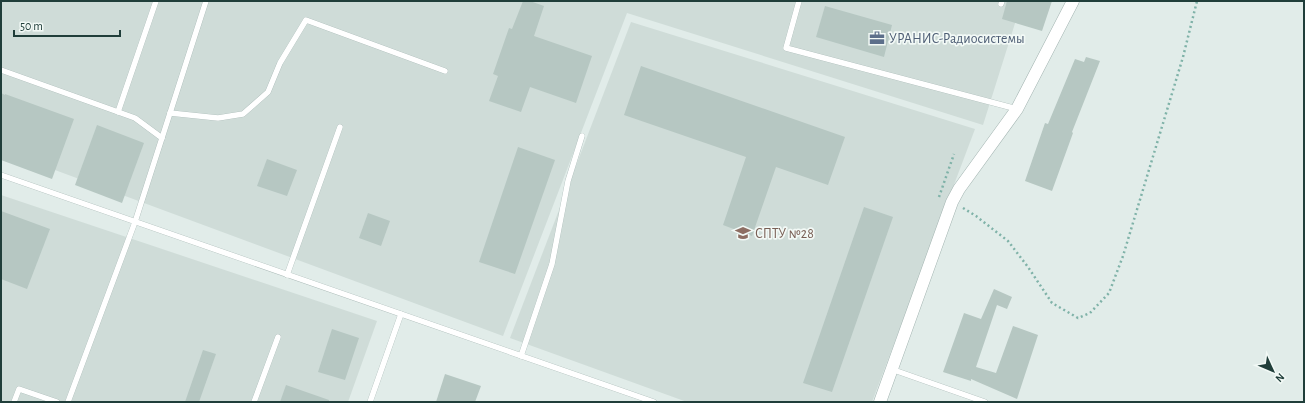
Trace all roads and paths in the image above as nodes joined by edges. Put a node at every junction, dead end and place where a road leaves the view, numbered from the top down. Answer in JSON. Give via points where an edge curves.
{"nodes":[{"id":1,"x":156,"y":1,"type":"edge"},
{"id":2,"x":206,"y":1,"type":"edge"},
{"id":3,"x":799,"y":1,"type":"edge"},
{"id":4,"x":1073,"y":1,"type":"edge"},
{"id":5,"x":1197,"y":1,"type":"edge"},
{"id":6,"x":1,"y":70,"type":"edge"},
{"id":7,"x":445,"y":71,"type":"dead end"},
{"id":8,"x":1017,"y":109,"type":"junction"},
{"id":9,"x":118,"y":112,"type":"junction"},
{"id":10,"x":170,"y":113,"type":"junction"},
{"id":11,"x":340,"y":127,"type":"dead end"},
{"id":12,"x":582,"y":136,"type":"dead end"},
{"id":13,"x":162,"y":138,"type":"junction"},
{"id":14,"x":1,"y":175,"type":"edge"},
{"id":15,"x":952,"y":202,"type":"junction"},
{"id":16,"x":135,"y":222,"type":"junction"},
{"id":17,"x":287,"y":275,"type":"junction"},
{"id":18,"x":401,"y":314,"type":"junction"},
{"id":19,"x":278,"y":337,"type":"dead end"},
{"id":20,"x":521,"y":356,"type":"junction"},
{"id":21,"x":891,"y":369,"type":"junction"},
{"id":22,"x":14,"y":402,"type":"edge"},
{"id":23,"x":56,"y":402,"type":"edge"},
{"id":24,"x":68,"y":402,"type":"edge"},
{"id":25,"x":254,"y":402,"type":"edge"},
{"id":26,"x":370,"y":402,"type":"edge"},
{"id":27,"x":654,"y":402,"type":"edge"},
{"id":28,"x":880,"y":402,"type":"edge"},
{"id":29,"x":985,"y":402,"type":"edge"}],
"edges":[{"from":1,"to":9,"type":"lane"},
{"from":2,"to":10,"type":"lane"},
{"from":3,"to":8,"type":"lane","via":[[786,48]]},
{"from":4,"to":8,"type":"street"},
{"from":5,"to":15,"type":"path","via":[[1183,57],[1123,256],[1109,293],[1090,313],[1078,318],[1052,303],[1008,241],[976,216]]},
{"from":6,"to":9,"type":"lane"},
{"from":7,"to":10,"type":"lane","via":[[306,20],[280,63],[268,92],[243,114],[218,118]]},
{"from":8,"to":15,"type":"street"},
{"from":9,"to":13,"type":"lane","via":[[134,118]]},
{"from":10,"to":13,"type":"lane"},
{"from":11,"to":17,"type":"lane"},
{"from":12,"to":20,"type":"lane","via":[[568,180],[552,264]]},
{"from":13,"to":16,"type":"lane"},
{"from":14,"to":16,"type":"lane"},
{"from":15,"to":21,"type":"street"},
{"from":16,"to":17,"type":"lane"},
{"from":16,"to":24,"type":"lane"},
{"from":17,"to":18,"type":"lane"},
{"from":18,"to":20,"type":"lane"},
{"from":18,"to":26,"type":"lane"},
{"from":19,"to":25,"type":"lane"},
{"from":20,"to":27,"type":"lane"},
{"from":21,"to":28,"type":"street"},
{"from":21,"to":29,"type":"lane"},
{"from":22,"to":23,"type":"lane","via":[[19,389]]}]}
